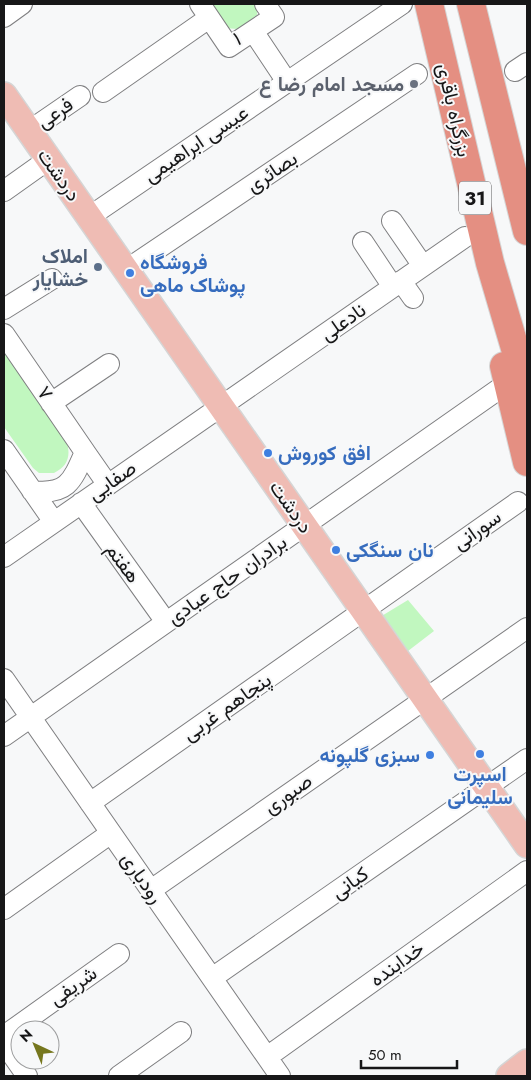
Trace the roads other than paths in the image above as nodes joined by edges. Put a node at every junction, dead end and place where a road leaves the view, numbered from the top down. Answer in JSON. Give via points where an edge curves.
{"nodes":[{"id":1,"x":22,"y":4,"type":"edge"},
{"id":2,"x":265,"y":4,"type":"edge"},
{"id":3,"x":402,"y":4,"type":"edge"},
{"id":4,"x":429,"y":4,"type":"edge"},
{"id":5,"x":471,"y":4,"type":"edge"},
{"id":6,"x":205,"y":11,"type":"edge"},
{"id":7,"x":4,"y":17,"type":"edge"},
{"id":8,"x":253,"y":31,"type":"junction"},
{"id":9,"x":417,"y":74,"type":"dead end"},
{"id":10,"x":287,"y":82,"type":"junction"},
{"id":11,"x":103,"y":92,"type":"dead end"},
{"id":12,"x":4,"y":95,"type":"edge"},
{"id":13,"x":80,"y":96,"type":"dead end"},
{"id":14,"x":29,"y":131,"type":"junction"},
{"id":15,"x":49,"y":159,"type":"junction"},
{"id":16,"x":4,"y":191,"type":"edge"},
{"id":17,"x":89,"y":217,"type":"junction"},
{"id":18,"x":392,"y":221,"type":"dead end"},
{"id":19,"x":527,"y":231,"type":"edge"},
{"id":20,"x":465,"y":238,"type":"dead end"},
{"id":21,"x":363,"y":242,"type":"dead end"},
{"id":22,"x":490,"y":263,"type":"junction"},
{"id":23,"x":423,"y":266,"type":"junction"},
{"id":24,"x":126,"y":270,"type":"junction"},
{"id":25,"x":52,"y":279,"type":"dead end"},
{"id":26,"x":397,"y":284,"type":"junction"},
{"id":27,"x":413,"y":298,"type":"dead end"},
{"id":28,"x":4,"y":309,"type":"edge"},
{"id":29,"x":4,"y":334,"type":"edge"},
{"id":30,"x":109,"y":364,"type":"dead end"},
{"id":31,"x":499,"y":389,"type":"dead end"},
{"id":32,"x":527,"y":390,"type":"edge"},
{"id":33,"x":51,"y":402,"type":"junction"},
{"id":34,"x":221,"y":406,"type":"junction"},
{"id":35,"x":4,"y":450,"type":"edge"},
{"id":36,"x":85,"y":452,"type":"junction"},
{"id":37,"x":527,"y":462,"type":"edge"},
{"id":38,"x":108,"y":484,"type":"junction"},
{"id":39,"x":32,"y":491,"type":"junction"},
{"id":40,"x":518,"y":502,"type":"dead end"},
{"id":41,"x":81,"y":503,"type":"junction"},
{"id":42,"x":54,"y":522,"type":"junction"},
{"id":43,"x":304,"y":525,"type":"junction"},
{"id":44,"x":4,"y":557,"type":"edge"},
{"id":45,"x":364,"y":611,"type":"junction"},
{"id":46,"x":166,"y":622,"type":"junction"},
{"id":47,"x":527,"y":628,"type":"edge"},
{"id":48,"x":4,"y":679,"type":"edge"},
{"id":49,"x":425,"y":699,"type":"junction"},
{"id":50,"x":30,"y":717,"type":"junction"},
{"id":51,"x":4,"y":736,"type":"edge"},
{"id":52,"x":527,"y":759,"type":"edge"},
{"id":53,"x":487,"y":787,"type":"junction"},
{"id":54,"x":90,"y":803,"type":"junction"},
{"id":55,"x":111,"y":833,"type":"junction"},
{"id":56,"x":527,"y":845,"type":"edge"},
{"id":57,"x":527,"y":871,"type":"edge"},
{"id":58,"x":151,"y":890,"type":"junction"},
{"id":59,"x":4,"y":908,"type":"edge"},
{"id":60,"x":118,"y":954,"type":"dead end"},
{"id":61,"x":212,"y":978,"type":"junction"},
{"id":62,"x":181,"y":1032,"type":"dead end"},
{"id":63,"x":4,"y":1036,"type":"edge"},
{"id":64,"x":4,"y":1043,"type":"edge"},
{"id":65,"x":267,"y":1057,"type":"junction"},
{"id":66,"x":527,"y":1062,"type":"edge"},
{"id":67,"x":27,"y":1076,"type":"edge"},
{"id":68,"x":119,"y":1076,"type":"edge"},
{"id":69,"x":280,"y":1076,"type":"edge"},
{"id":70,"x":510,"y":1076,"type":"edge"}],
"edges":[{"from":1,"to":7,"type":"street"},
{"from":2,"to":8,"type":"street","name":"۱","via":[[274,17]]},
{"from":3,"to":10,"type":"street","name":"عیسی ابراهیمی"},
{"from":4,"to":22,"type":"highway","name":"بزرگراه باقری","number":"31"},
{"from":5,"to":19,"type":"highway","name":"بزرگراه باقری","number":"31"},
{"from":6,"to":8,"type":"street","name":"۱","via":[[229,47]]},
{"from":6,"to":11,"type":"street"},
{"from":8,"to":10,"type":"street"},
{"from":9,"to":24,"type":"street","name":"بصائری"},
{"from":10,"to":17,"type":"street","name":"عیسی ابراهیمی"},
{"from":12,"to":14,"type":"main road","name":"دردشت"},
{"from":13,"to":14,"type":"street","name":"فرعی"},
{"from":14,"to":15,"type":"main road","name":"دردشت"},
{"from":15,"to":16,"type":"street"},
{"from":15,"to":17,"type":"main road","name":"دردشت"},
{"from":17,"to":24,"type":"main road","name":"دردشت"},
{"from":18,"to":23,"type":"street"},
{"from":20,"to":23,"type":"street","name":"نادعلی"},
{"from":21,"to":26,"type":"street"},
{"from":22,"to":32,"type":"highway","name":"بزرگراه باقری","number":"31"},
{"from":22,"to":37,"type":"highway","via":[[498,341]]},
{"from":23,"to":26,"type":"street","name":"نادعلی"},
{"from":24,"to":34,"type":"main road","name":"دردشت"},
{"from":25,"to":28,"type":"street"},
{"from":26,"to":27,"type":"street"},
{"from":26,"to":34,"type":"street","name":"نادعلی"},
{"from":29,"to":33,"type":"street","name":"۷"},
{"from":30,"to":33,"type":"street"},
{"from":31,"to":43,"type":"street","name":"برادران حاج عبادی"},
{"from":33,"to":36,"type":"street","name":"۷"},
{"from":34,"to":38,"type":"street","name":"صفایی"},
{"from":34,"to":43,"type":"main road","name":"دردشت"},
{"from":35,"to":39,"type":"street"},
{"from":36,"to":38,"type":"street","name":"۷"},
{"from":36,"to":39,"type":"street","via":[[65,488],[50,493]]},
{"from":38,"to":41,"type":"street","name":"صفایی"},
{"from":39,"to":42,"type":"street"},
{"from":40,"to":45,"type":"street","name":"سورانی"},
{"from":41,"to":42,"type":"street","name":"صفایی"},
{"from":41,"to":46,"type":"street","name":"هفتم"},
{"from":42,"to":44,"type":"street","name":"صفایی"},
{"from":43,"to":45,"type":"main road","name":"دردشت"},
{"from":43,"to":46,"type":"street","name":"برادران حاج عبادی"},
{"from":45,"to":49,"type":"main road","name":"دردشت"},
{"from":45,"to":54,"type":"street","name":"پنجاهم غربی"},
{"from":46,"to":50,"type":"street","name":"برادران حاج عبادی"},
{"from":47,"to":49,"type":"street","name":"صبوری"},
{"from":48,"to":50,"type":"street","name":"رودباری"},
{"from":49,"to":53,"type":"main road","name":"دردشت"},
{"from":49,"to":58,"type":"street","name":"صبوری"},
{"from":50,"to":51,"type":"street","name":"برادران حاج عبادی"},
{"from":50,"to":54,"type":"street","name":"رودباری"},
{"from":52,"to":53,"type":"street","name":"کیانی"},
{"from":53,"to":56,"type":"main road","name":"دردشت"},
{"from":53,"to":61,"type":"street","name":"کیانی"},
{"from":54,"to":55,"type":"street","name":"رودباری"},
{"from":55,"to":58,"type":"street","name":"رودباری"},
{"from":55,"to":59,"type":"street"},
{"from":57,"to":65,"type":"street","name":"خدابنده"},
{"from":58,"to":61,"type":"street","name":"رودباری"},
{"from":60,"to":63,"type":"street","name":"شریفی"},
{"from":61,"to":65,"type":"street","name":"رودباری"},
{"from":62,"to":68,"type":"street"},
{"from":64,"to":67,"type":"street"},
{"from":65,"to":69,"type":"street","name":"رودباری"},
{"from":66,"to":70,"type":"main road"}]}
